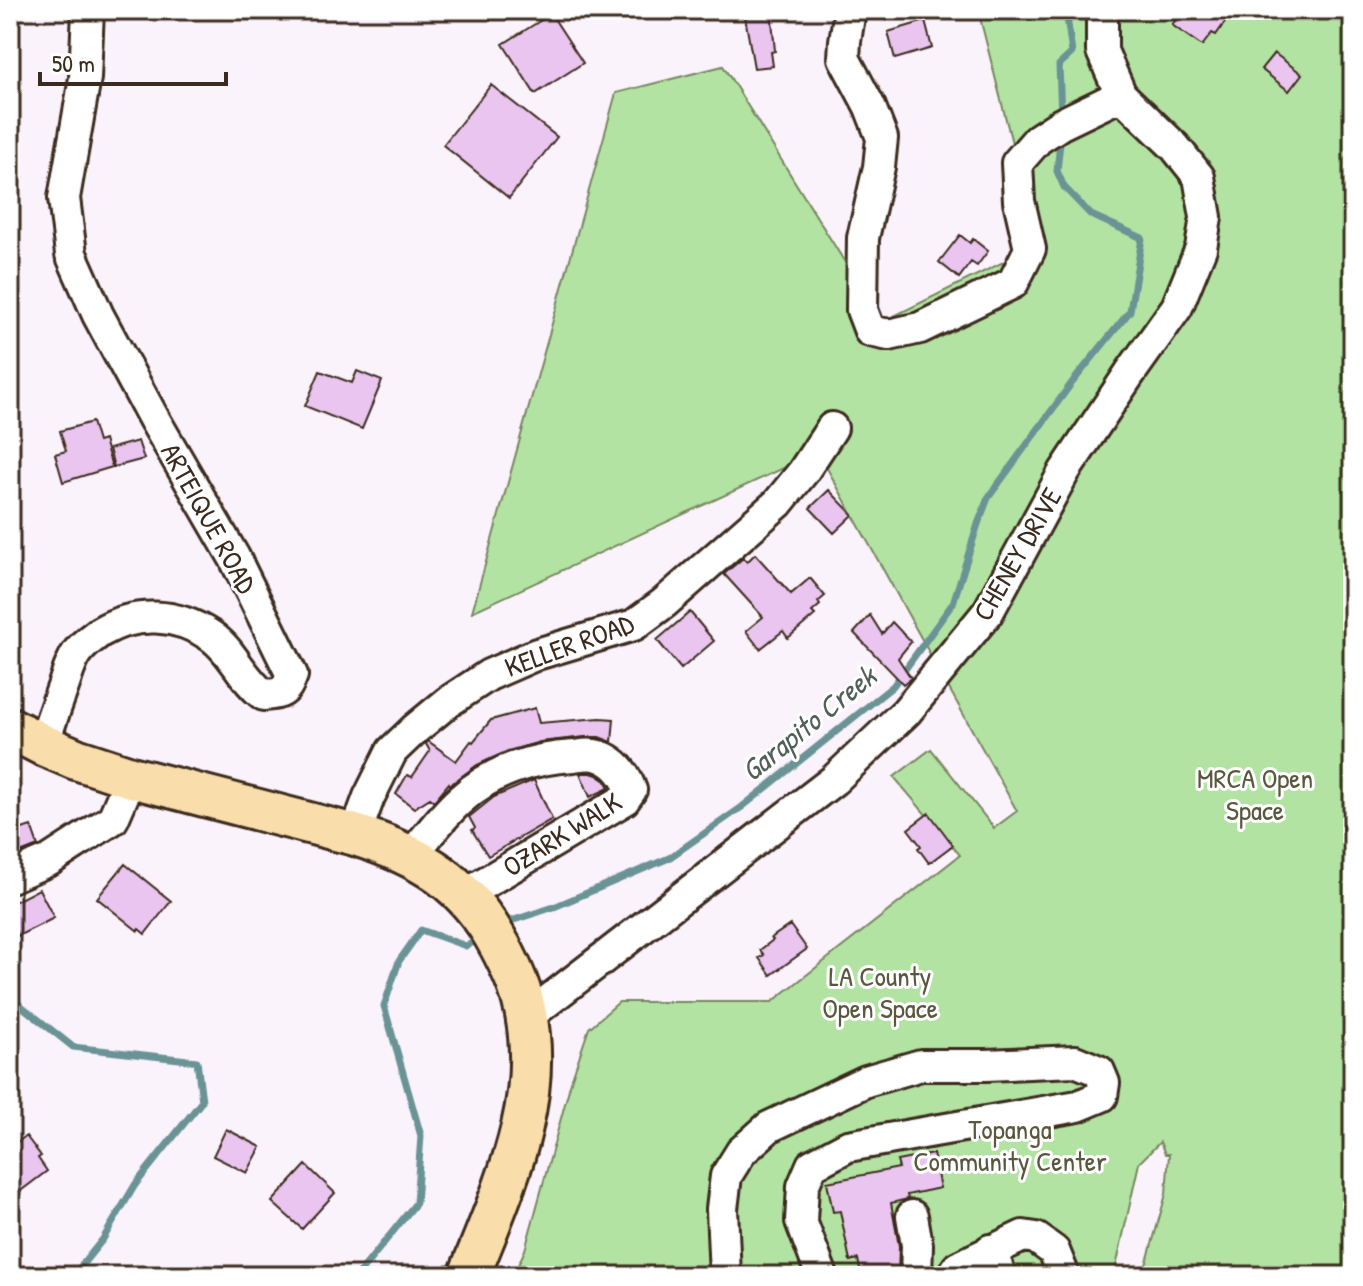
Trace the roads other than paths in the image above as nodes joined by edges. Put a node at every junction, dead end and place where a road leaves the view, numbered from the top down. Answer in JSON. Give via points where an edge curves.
{"nodes":[{"id":1,"x":88,"y":10,"type":"edge"},
{"id":2,"x":850,"y":10,"type":"edge"},
{"id":3,"x":1102,"y":10,"type":"edge"},
{"id":4,"x":1121,"y":95,"type":"junction"},
{"id":5,"x":832,"y":428,"type":"dead end"},
{"id":6,"x":26,"y":737,"type":"edge"},
{"id":7,"x":131,"y":777,"type":"junction"},
{"id":8,"x":355,"y":835,"type":"junction"},
{"id":9,"x":411,"y":856,"type":"junction"},
{"id":10,"x":10,"y":877,"type":"edge"},
{"id":11,"x":470,"y":902,"type":"junction"},
{"id":12,"x":527,"y":1017,"type":"junction"},
{"id":13,"x":912,"y":1216,"type":"dead end"},
{"id":14,"x":996,"y":1263,"type":"edge"},
{"id":15,"x":469,"y":1276,"type":"edge"},
{"id":16,"x":725,"y":1276,"type":"edge"},
{"id":17,"x":822,"y":1276,"type":"edge"},
{"id":18,"x":916,"y":1276,"type":"edge"},
{"id":19,"x":952,"y":1276,"type":"edge"},
{"id":20,"x":1064,"y":1276,"type":"edge"}],
"edges":[{"from":1,"to":6,"type":"street","name":"ARTEIQUE ROAD","via":[[85,78],[64,198],[71,254],[98,315],[234,557],[292,675],[279,694],[264,695],[209,634],[175,620],[130,619],[90,638]]},
{"from":2,"to":4,"type":"street","via":[[844,58],[882,138],[863,238],[862,310],[870,331],[889,335],[920,328],[1013,283],[1030,249],[1017,163],[1038,139]]},
{"from":3,"to":4,"type":"street","name":"CHENEY DRIVE","via":[[1102,51]]},
{"from":4,"to":12,"type":"street","name":"CHENEY DRIVE","via":[[1199,177],[1206,217],[1201,248],[1177,307],[1064,472],[988,612],[906,712],[834,780]]},
{"from":5,"to":8,"type":"street","name":"KELLER ROAD","via":[[778,503],[634,625],[537,654],[489,675],[414,730],[392,751]]},
{"from":6,"to":7,"type":"main road"},
{"from":7,"to":8,"type":"main road"},
{"from":7,"to":10,"type":"street","via":[[113,819],[50,860]]},
{"from":8,"to":9,"type":"main road"},
{"from":9,"to":11,"type":"main road"},
{"from":9,"to":11,"type":"street","name":"OZARK WALK","via":[[461,799],[526,763],[596,754],[626,775],[631,790],[624,800]]},
{"from":11,"to":12,"type":"main road","via":[[516,977]]},
{"from":12,"to":15,"type":"main road","via":[[531,1048],[519,1139]]},
{"from":13,"to":18,"type":"street"},
{"from":14,"to":19,"type":"street","via":[[958,1267]]},
{"from":14,"to":20,"type":"street","via":[[1023,1236],[1036,1238],[1054,1251]]},
{"from":16,"to":17,"type":"street","via":[[726,1176],[741,1152],[769,1127],[866,1081],[921,1065],[1075,1061],[1099,1071],[1102,1096],[1078,1106],[848,1146],[812,1165],[803,1186],[801,1221]]}]}
